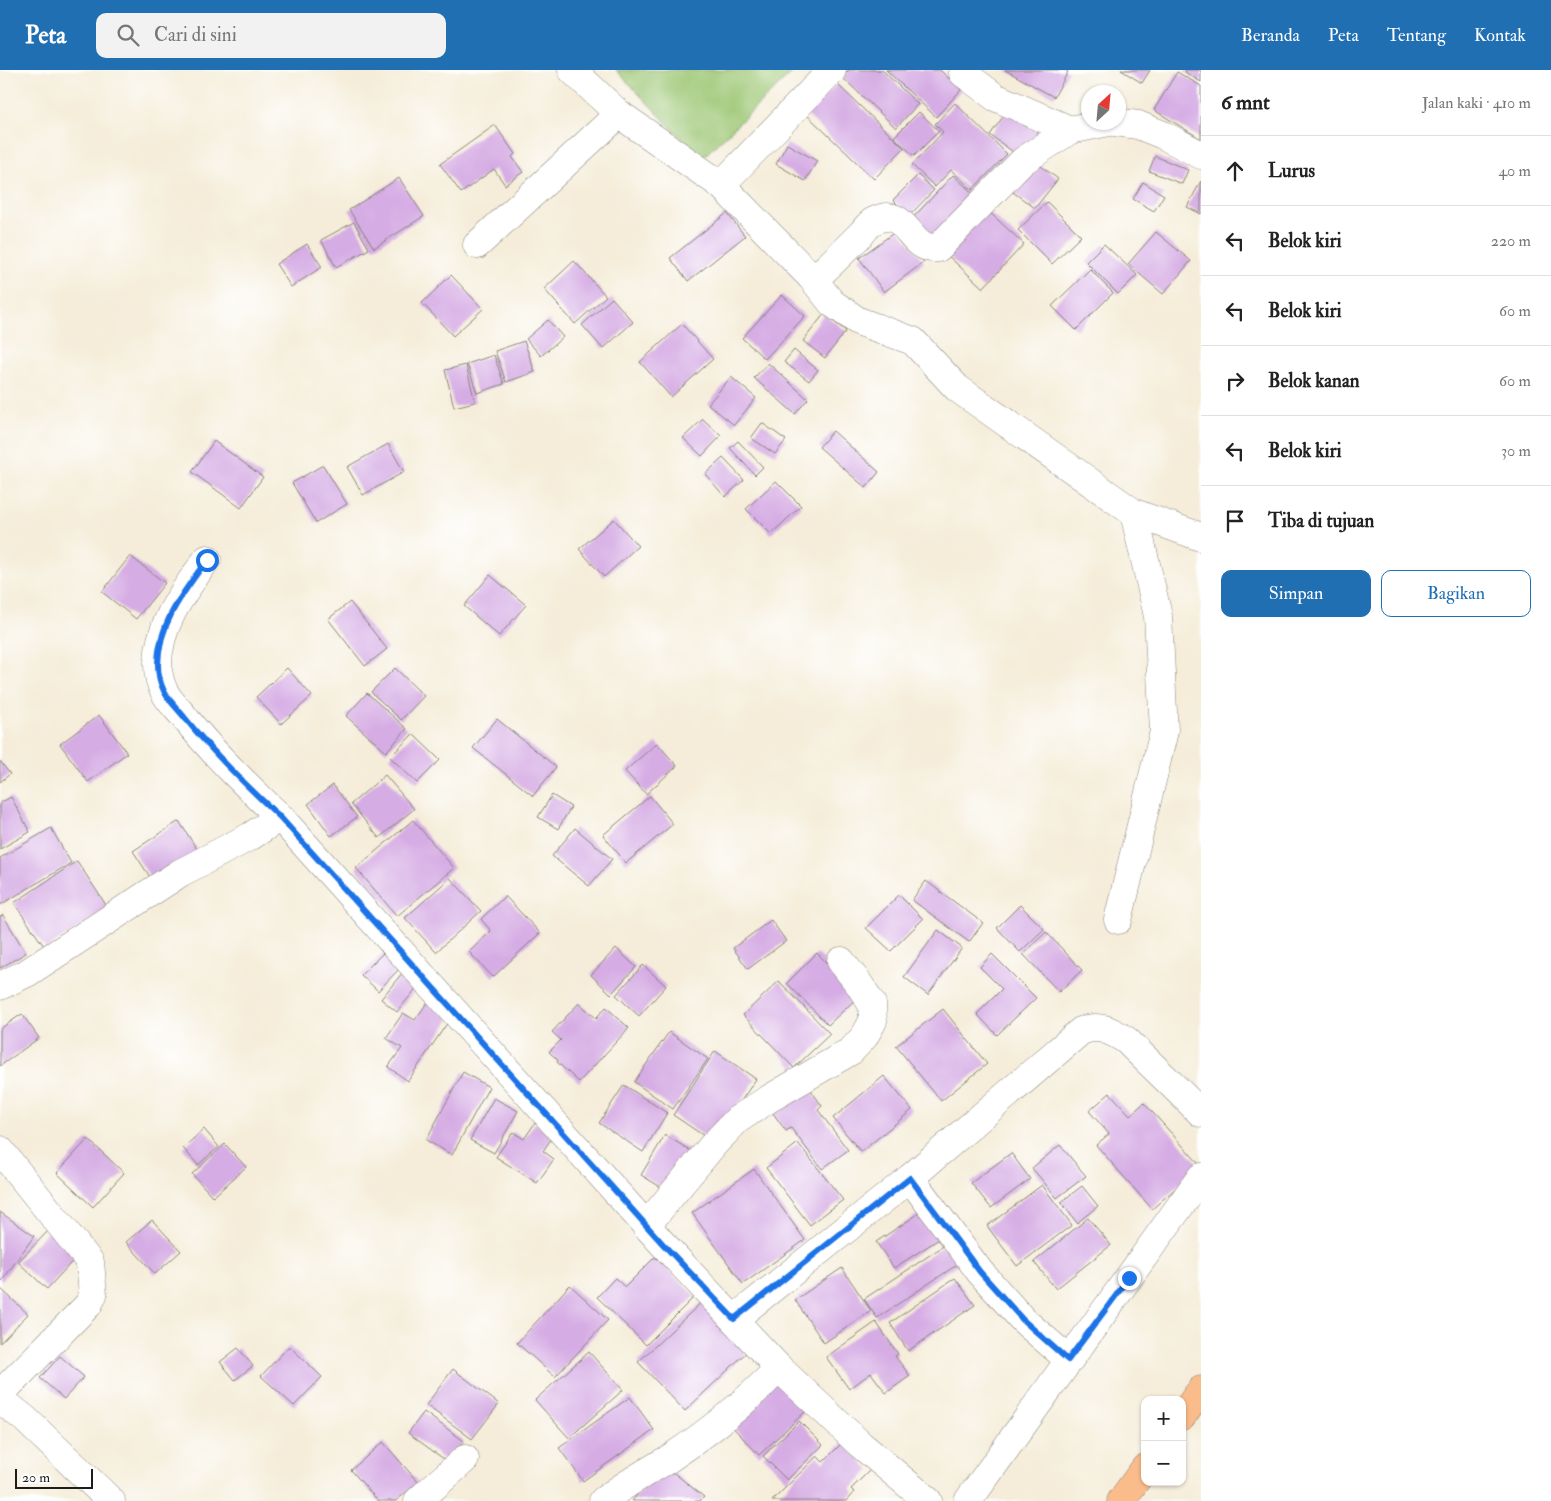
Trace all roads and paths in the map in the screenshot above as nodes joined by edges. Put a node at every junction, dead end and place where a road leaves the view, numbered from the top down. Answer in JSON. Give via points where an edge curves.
{"nodes":[{"id":1,"x":572,"y":70,"type":"edge"},
{"id":2,"x":832,"y":70,"type":"edge"},
{"id":3,"x":963,"y":73,"type":"dead end"},
{"id":4,"x":619,"y":114,"type":"junction"},
{"id":5,"x":1126,"y":123,"type":"edge"},
{"id":6,"x":1081,"y":128,"type":"edge"},
{"id":7,"x":1070,"y":130,"type":"junction"},
{"id":8,"x":1201,"y":155,"type":"edge"},
{"id":9,"x":721,"y":185,"type":"junction"},
{"id":10,"x":477,"y":245,"type":"dead end"},
{"id":11,"x":812,"y":278,"type":"junction"},
{"id":12,"x":1134,"y":513,"type":"junction"},
{"id":13,"x":1201,"y":537,"type":"edge"},
{"id":14,"x":207,"y":560,"type":"dead end"},
{"id":15,"x":280,"y":817,"type":"junction"},
{"id":16,"x":1118,"y":920,"type":"dead end"},
{"id":17,"x":841,"y":961,"type":"dead end"},
{"id":18,"x":0,"y":986,"type":"edge"},
{"id":19,"x":1201,"y":1113,"type":"edge"},
{"id":20,"x":0,"y":1150,"type":"edge"},
{"id":21,"x":1201,"y":1177,"type":"edge"},
{"id":22,"x":910,"y":1178,"type":"junction"},
{"id":23,"x":646,"y":1226,"type":"junction"},
{"id":24,"x":734,"y":1319,"type":"junction"},
{"id":25,"x":1068,"y":1360,"type":"junction"},
{"id":26,"x":779,"y":1368,"type":"junction"},
{"id":27,"x":1201,"y":1390,"type":"edge"},
{"id":28,"x":0,"y":1394,"type":"edge"},
{"id":29,"x":0,"y":1399,"type":"edge"},
{"id":30,"x":1186,"y":1411,"type":"edge"},
{"id":31,"x":465,"y":1459,"type":"dead end"},
{"id":32,"x":1141,"y":1474,"type":"edge"},
{"id":33,"x":111,"y":1501,"type":"edge"},
{"id":34,"x":418,"y":1501,"type":"edge"},
{"id":35,"x":603,"y":1501,"type":"edge"},
{"id":36,"x":928,"y":1501,"type":"edge"},
{"id":37,"x":968,"y":1501,"type":"edge"},
{"id":38,"x":1121,"y":1501,"type":"edge"}],
"edges":[{"from":1,"to":4,"type":"street"},
{"from":2,"to":9,"type":"street"},
{"from":3,"to":7,"type":"street","via":[[995,98]]},
{"from":4,"to":9,"type":"street"},
{"from":4,"to":10,"type":"street"},
{"from":5,"to":8,"type":"street","via":[[1163,135]]},
{"from":6,"to":7,"type":"street"},
{"from":7,"to":11,"type":"street","via":[[1022,161],[938,248],[920,244],[908,229],[888,216],[874,221]]},
{"from":9,"to":11,"type":"street"},
{"from":11,"to":12,"type":"street","via":[[832,303],[858,321],[913,341],[957,388]]},
{"from":12,"to":13,"type":"street"},
{"from":12,"to":16,"type":"street","via":[[1158,616],[1164,731]]},
{"from":14,"to":15,"type":"street","via":[[168,618],[160,650],[159,677],[164,691],[198,734]]},
{"from":15,"to":18,"type":"street","via":[[180,873],[27,973]]},
{"from":15,"to":23,"type":"street"},
{"from":17,"to":23,"type":"street","via":[[872,1004],[873,1021],[864,1037],[851,1050],[737,1120]]},
{"from":19,"to":22,"type":"street","via":[[1126,1040],[1114,1032],[1091,1027],[1080,1032]]},
{"from":20,"to":28,"type":"street","via":[[90,1262],[93,1295],[88,1305]]},
{"from":21,"to":25,"type":"street"},
{"from":22,"to":24,"type":"street"},
{"from":22,"to":25,"type":"street","via":[[980,1272],[1023,1320]]},
{"from":23,"to":24,"type":"street"},
{"from":24,"to":26,"type":"street"},
{"from":25,"to":37,"type":"street"},
{"from":26,"to":35,"type":"street","via":[[703,1435]]},
{"from":26,"to":36,"type":"street","via":[[861,1445]]},
{"from":27,"to":30,"type":"highway"},
{"from":29,"to":33,"type":"street"},
{"from":31,"to":34,"type":"street"},
{"from":32,"to":38,"type":"highway"}]}
